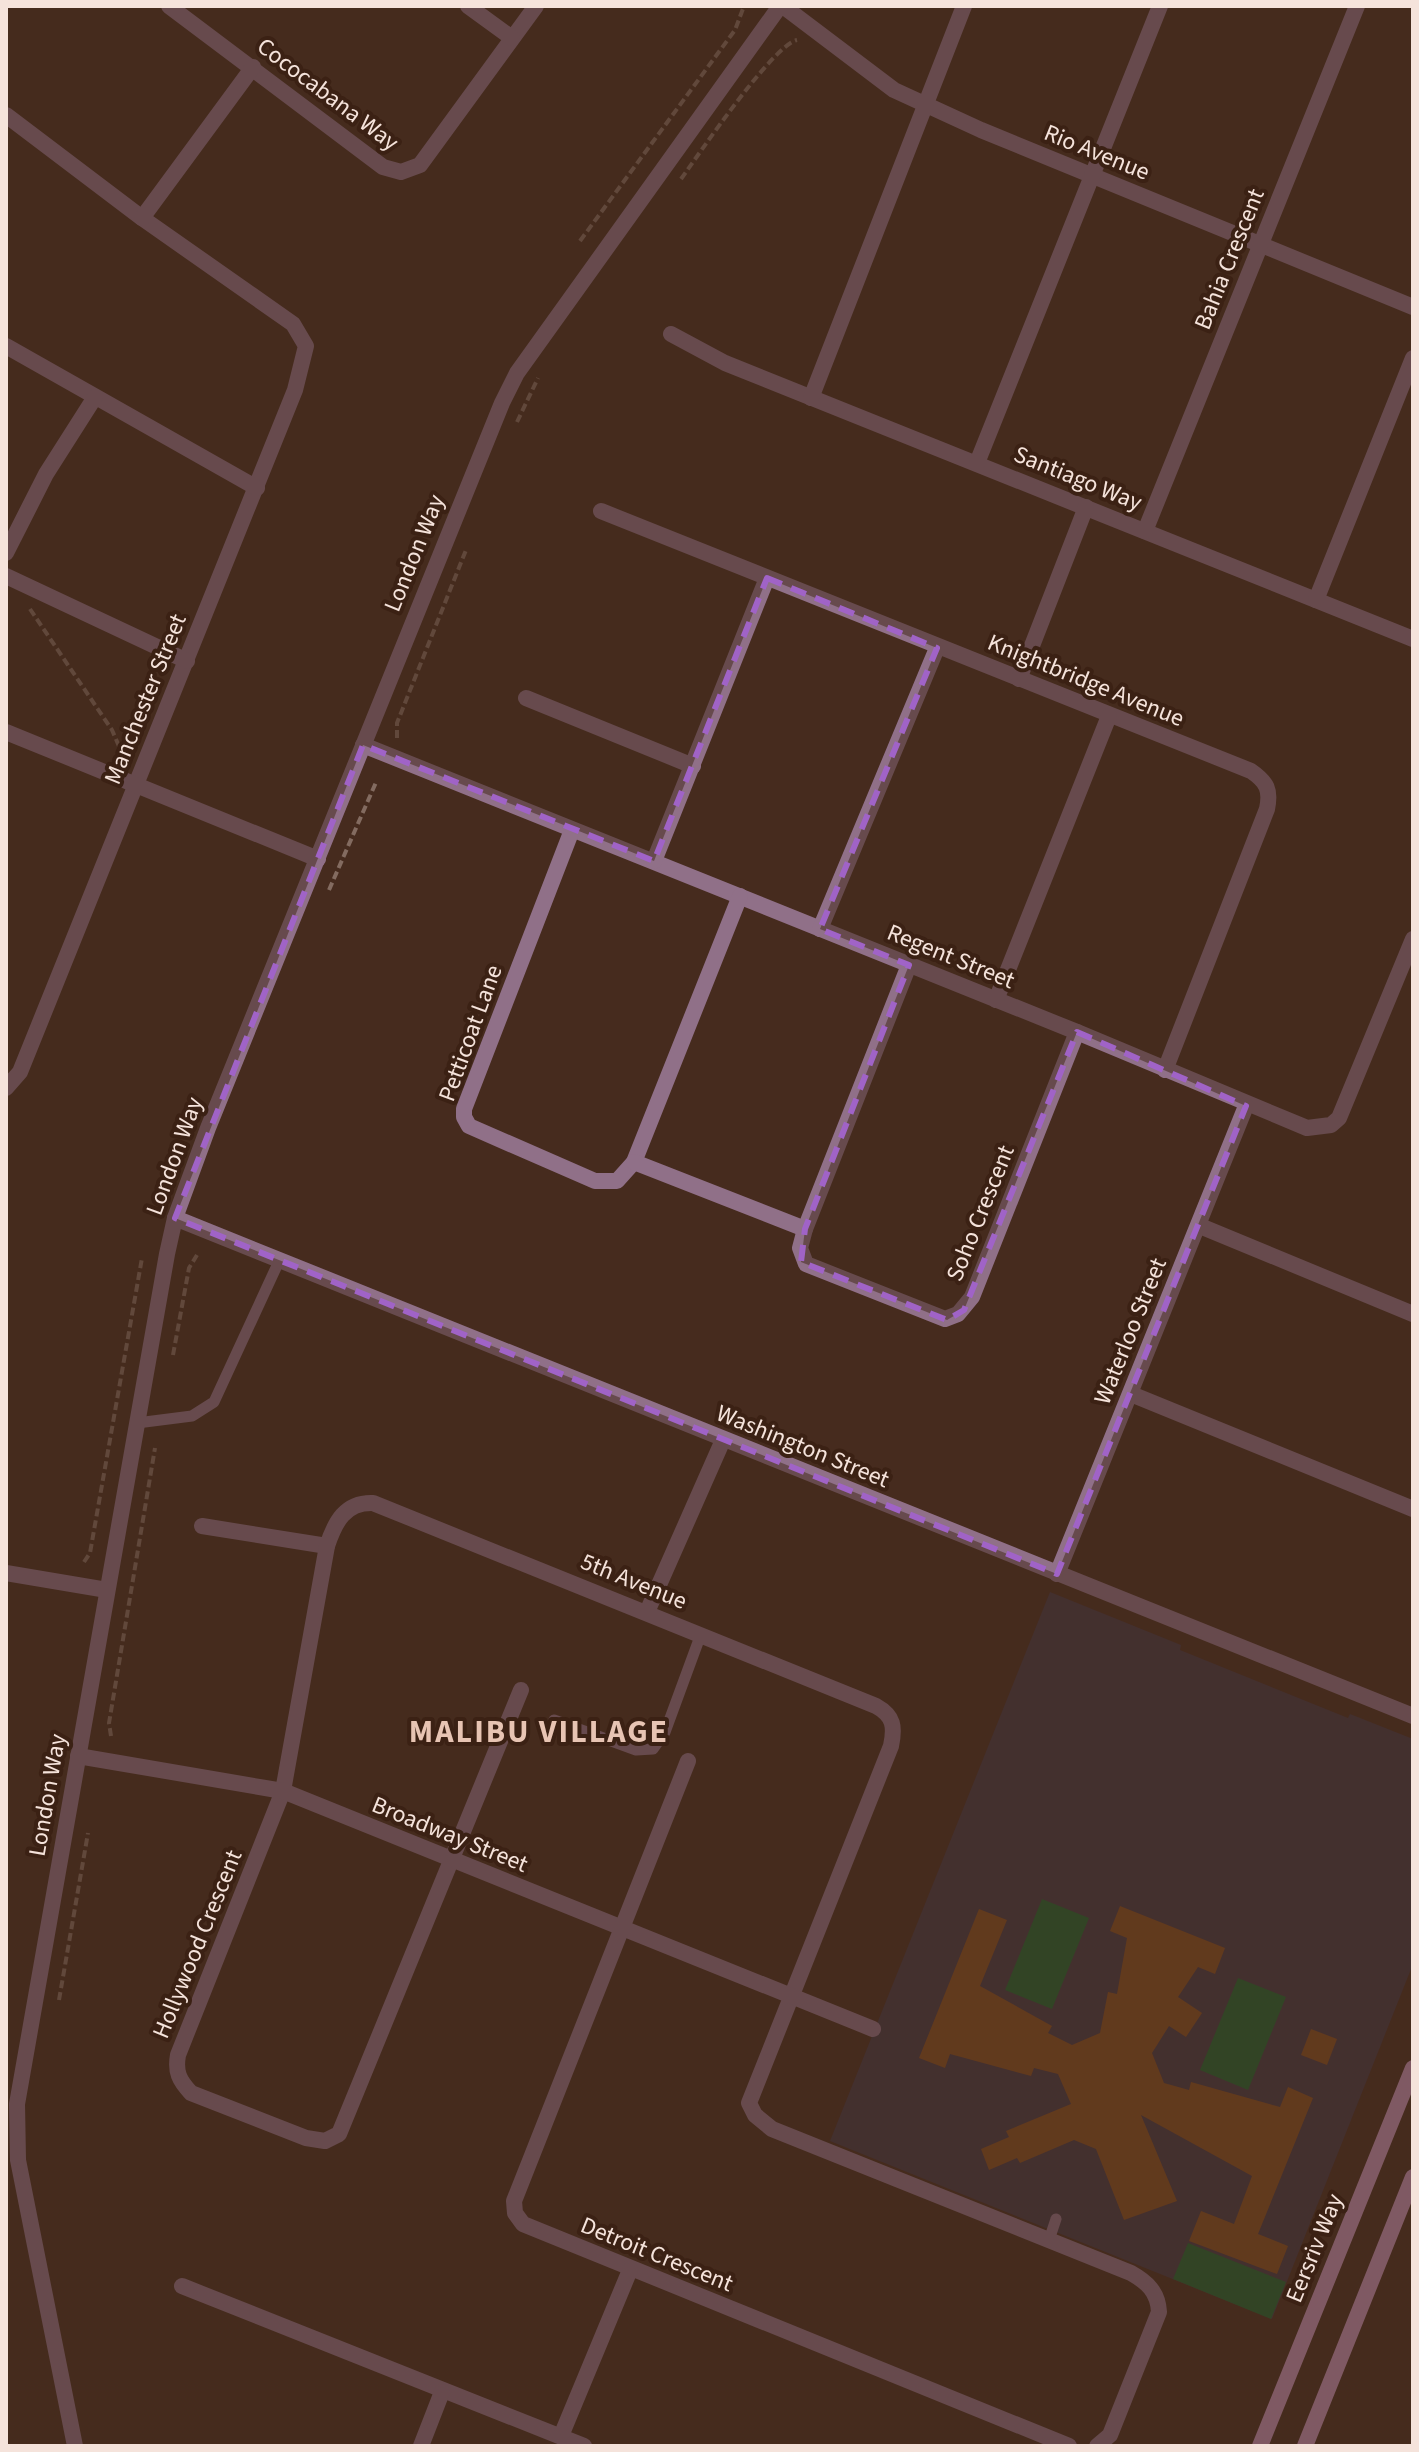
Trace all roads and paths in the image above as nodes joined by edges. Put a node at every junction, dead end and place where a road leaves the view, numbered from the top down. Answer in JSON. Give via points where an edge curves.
{"nodes":[{"id":1,"x":169,"y":6,"type":"edge"},
{"id":2,"x":468,"y":6,"type":"edge"},
{"id":3,"x":536,"y":6,"type":"edge"},
{"id":4,"x":744,"y":6,"type":"edge"},
{"id":5,"x":782,"y":6,"type":"edge"},
{"id":6,"x":964,"y":6,"type":"edge"},
{"id":7,"x":1160,"y":6,"type":"edge"},
{"id":8,"x":1357,"y":6,"type":"edge"},
{"id":9,"x":512,"y":38,"type":"junction"},
{"id":10,"x":788,"y":42,"type":"dead end"},
{"id":11,"x":253,"y":67,"type":"junction"},
{"id":12,"x":923,"y":103,"type":"junction"},
{"id":13,"x":6,"y":115,"type":"edge"},
{"id":14,"x":1092,"y":176,"type":"junction"},
{"id":15,"x":676,"y":186,"type":"dead end"},
{"id":16,"x":142,"y":218,"type":"junction"},
{"id":17,"x":580,"y":241,"type":"dead end"},
{"id":18,"x":1260,"y":245,"type":"junction"},
{"id":19,"x":1413,"y":307,"type":"edge"},
{"id":20,"x":671,"y":334,"type":"dead end"},
{"id":21,"x":6,"y":346,"type":"edge"},
{"id":22,"x":1413,"y":358,"type":"edge"},
{"id":23,"x":543,"y":369,"type":"dead end"},
{"id":24,"x":95,"y":397,"type":"junction"},
{"id":25,"x":811,"y":398,"type":"junction"},
{"id":26,"x":517,"y":422,"type":"dead end"},
{"id":27,"x":977,"y":463,"type":"junction"},
{"id":28,"x":257,"y":488,"type":"junction"},
{"id":29,"x":1086,"y":507,"type":"junction"},
{"id":30,"x":601,"y":511,"type":"dead end"},
{"id":31,"x":1145,"y":531,"type":"junction"},
{"id":32,"x":466,"y":550,"type":"dead end"},
{"id":33,"x":6,"y":551,"type":"edge"},
{"id":34,"x":6,"y":576,"type":"edge"},
{"id":35,"x":767,"y":578,"type":"junction"},
{"id":36,"x":23,"y":598,"type":"dead end"},
{"id":37,"x":1316,"y":600,"type":"junction"},
{"id":38,"x":1413,"y":639,"type":"edge"},
{"id":39,"x":937,"y":648,"type":"junction"},
{"id":40,"x":187,"y":661,"type":"junction"},
{"id":41,"x":1019,"y":679,"type":"junction"},
{"id":42,"x":526,"y":698,"type":"dead end"},
{"id":43,"x":1109,"y":716,"type":"junction"},
{"id":44,"x":6,"y":732,"type":"edge"},
{"id":45,"x":397,"y":738,"type":"dead end"},
{"id":46,"x":363,"y":745,"type":"junction"},
{"id":47,"x":693,"y":766,"type":"junction"},
{"id":48,"x":377,"y":780,"type":"dead end"},
{"id":49,"x":136,"y":784,"type":"junction"},
{"id":50,"x":572,"y":830,"type":"junction"},
{"id":51,"x":318,"y":859,"type":"junction"},
{"id":52,"x":654,"y":861,"type":"junction"},
{"id":53,"x":329,"y":890,"type":"dead end"},
{"id":54,"x":740,"y":896,"type":"junction"},
{"id":55,"x":820,"y":929,"type":"junction"},
{"id":56,"x":1413,"y":939,"type":"edge"},
{"id":57,"x":909,"y":965,"type":"junction"},
{"id":58,"x":996,"y":1000,"type":"junction"},
{"id":59,"x":1077,"y":1032,"type":"junction"},
{"id":60,"x":1165,"y":1070,"type":"junction"},
{"id":61,"x":6,"y":1088,"type":"edge"},
{"id":62,"x":1246,"y":1106,"type":"junction"},
{"id":63,"x":634,"y":1162,"type":"junction"},
{"id":64,"x":175,"y":1218,"type":"junction"},
{"id":65,"x":1200,"y":1226,"type":"junction"},
{"id":66,"x":805,"y":1229,"type":"junction"},
{"id":67,"x":197,"y":1255,"type":"dead end"},
{"id":68,"x":142,"y":1258,"type":"dead end"},
{"id":69,"x":280,"y":1259,"type":"junction"},
{"id":70,"x":1413,"y":1314,"type":"edge"},
{"id":71,"x":173,"y":1355,"type":"dead end"},
{"id":72,"x":1131,"y":1394,"type":"junction"},
{"id":73,"x":137,"y":1423,"type":"junction"},
{"id":74,"x":723,"y":1440,"type":"junction"},
{"id":75,"x":155,"y":1448,"type":"dead end"},
{"id":76,"x":1413,"y":1509,"type":"edge"},
{"id":77,"x":202,"y":1526,"type":"dead end"},
{"id":78,"x":327,"y":1546,"type":"junction"},
{"id":79,"x":84,"y":1562,"type":"dead end"},
{"id":80,"x":6,"y":1573,"type":"edge"},
{"id":81,"x":1057,"y":1574,"type":"junction"},
{"id":82,"x":107,"y":1590,"type":"junction"},
{"id":83,"x":647,"y":1612,"type":"junction"},
{"id":84,"x":701,"y":1634,"type":"junction"},
{"id":85,"x":521,"y":1690,"type":"dead end"},
{"id":86,"x":1413,"y":1716,"type":"edge"},
{"id":87,"x":554,"y":1720,"type":"dead end"},
{"id":88,"x":111,"y":1736,"type":"dead end"},
{"id":89,"x":78,"y":1756,"type":"junction"},
{"id":90,"x":688,"y":1761,"type":"dead end"},
{"id":91,"x":283,"y":1791,"type":"junction"},
{"id":92,"x":88,"y":1833,"type":"dead end"},
{"id":93,"x":451,"y":1862,"type":"junction"},
{"id":94,"x":623,"y":1929,"type":"junction"},
{"id":95,"x":792,"y":1998,"type":"junction"},
{"id":96,"x":59,"y":2000,"type":"dead end"},
{"id":97,"x":873,"y":2029,"type":"dead end"},
{"id":98,"x":1413,"y":2068,"type":"edge"},
{"id":99,"x":12,"y":2103,"type":"edge"},
{"id":100,"x":1413,"y":2177,"type":"edge"},
{"id":101,"x":1056,"y":2219,"type":"dead end"},
{"id":102,"x":1049,"y":2240,"type":"junction"},
{"id":103,"x":630,"y":2270,"type":"junction"},
{"id":104,"x":182,"y":2286,"type":"dead end"},
{"id":105,"x":442,"y":2392,"type":"junction"},
{"id":106,"x":561,"y":2436,"type":"junction"},
{"id":107,"x":75,"y":2446,"type":"edge"},
{"id":108,"x":421,"y":2446,"type":"edge"},
{"id":109,"x":584,"y":2446,"type":"edge"},
{"id":110,"x":1069,"y":2446,"type":"edge"},
{"id":111,"x":1097,"y":2446,"type":"edge"},
{"id":112,"x":1260,"y":2446,"type":"edge"},
{"id":113,"x":1305,"y":2446,"type":"edge"}],
"edges":[{"from":1,"to":11,"type":"street","name":"Cococabana Way"},
{"from":2,"to":9,"type":"street"},
{"from":3,"to":9,"type":"street","name":"Cococabana Way"},
{"from":4,"to":17,"type":"path","via":[[735,30]]},
{"from":5,"to":12,"type":"street","name":"Rio Avenue","via":[[879,81]]},
{"from":5,"to":46,"type":"street","name":"London Way","via":[[517,373]]},
{"from":6,"to":12,"type":"street"},
{"from":7,"to":14,"type":"street"},
{"from":8,"to":18,"type":"street","name":"Bahia Crescent"},
{"from":9,"to":11,"type":"street","name":"Cococabana Way","via":[[413,171],[383,167]]},
{"from":10,"to":15,"type":"path"},
{"from":11,"to":16,"type":"street"},
{"from":12,"to":14,"type":"street","name":"Rio Avenue"},
{"from":12,"to":25,"type":"street"},
{"from":13,"to":16,"type":"street"},
{"from":14,"to":18,"type":"street","name":"Rio Avenue"},
{"from":14,"to":27,"type":"street"},
{"from":16,"to":28,"type":"street","name":"Manchester Street","via":[[293,324],[306,346]]},
{"from":18,"to":19,"type":"street","name":"Rio Avenue"},
{"from":18,"to":31,"type":"street","name":"Bahia Crescent"},
{"from":20,"to":25,"type":"street","name":"Santiago Way"},
{"from":21,"to":24,"type":"street"},
{"from":22,"to":37,"type":"street"},
{"from":23,"to":26,"type":"path"},
{"from":24,"to":28,"type":"street"},
{"from":24,"to":33,"type":"street"},
{"from":25,"to":27,"type":"street","name":"Santiago Way"},
{"from":27,"to":29,"type":"street","name":"Santiago Way"},
{"from":28,"to":40,"type":"street","name":"Manchester Street"},
{"from":29,"to":31,"type":"street","name":"Santiago Way"},
{"from":29,"to":41,"type":"street"},
{"from":30,"to":35,"type":"street","name":"Knightbridge Avenue"},
{"from":31,"to":37,"type":"street","name":"Santiago Way"},
{"from":32,"to":45,"type":"path","via":[[397,723]]},
{"from":34,"to":40,"type":"street"},
{"from":35,"to":39,"type":"street","name":"Knightbridge Avenue"},
{"from":35,"to":47,"type":"street"},
{"from":36,"to":49,"type":"path","via":[[112,730]]},
{"from":37,"to":38,"type":"street","name":"Santiago Way"},
{"from":39,"to":41,"type":"street","name":"Knightbridge Avenue"},
{"from":39,"to":55,"type":"street"},
{"from":40,"to":49,"type":"street","name":"Manchester Street"},
{"from":41,"to":43,"type":"street","name":"Knightbridge Avenue"},
{"from":42,"to":47,"type":"street"},
{"from":43,"to":58,"type":"street"},
{"from":43,"to":60,"type":"street","name":"Knightbridge Avenue","via":[[1251,771],[1268,787],[1267,809]]},
{"from":44,"to":49,"type":"street"},
{"from":46,"to":50,"type":"street","name":"Regent Street"},
{"from":46,"to":51,"type":"street","name":"London Way"},
{"from":47,"to":52,"type":"street"},
{"from":48,"to":53,"type":"path"},
{"from":49,"to":51,"type":"street"},
{"from":49,"to":61,"type":"street","name":"Manchester Street","via":[[20,1072]]},
{"from":50,"to":52,"type":"street","name":"Regent Street"},
{"from":50,"to":63,"type":"street","name":"Petticoat Lane","via":[[464,1117],[469,1126],[595,1181],[617,1181]]},
{"from":51,"to":64,"type":"street","name":"London Way"},
{"from":52,"to":54,"type":"street","name":"Regent Street"},
{"from":54,"to":55,"type":"street","name":"Regent Street"},
{"from":54,"to":63,"type":"street"},
{"from":55,"to":57,"type":"street","name":"Regent Street"},
{"from":56,"to":62,"type":"street","name":"Regent Street","via":[[1339,1118],[1331,1125],[1307,1128]]},
{"from":57,"to":58,"type":"street","name":"Regent Street"},
{"from":57,"to":66,"type":"street","name":"Soho Crescent"},
{"from":58,"to":59,"type":"street","name":"Regent Street"},
{"from":59,"to":60,"type":"street","name":"Regent Street"},
{"from":59,"to":66,"type":"street","name":"Soho Crescent","via":[[972,1297],[958,1314],[945,1319],[806,1264],[800,1248]]},
{"from":60,"to":62,"type":"street","name":"Regent Street"},
{"from":62,"to":65,"type":"street","name":"Waterloo Street"},
{"from":63,"to":66,"type":"street"},
{"from":64,"to":69,"type":"street","name":"Washington Street"},
{"from":64,"to":73,"type":"street","name":"London Way"},
{"from":65,"to":70,"type":"street"},
{"from":65,"to":72,"type":"street","name":"Waterloo Street"},
{"from":67,"to":71,"type":"path","via":[[189,1268]]},
{"from":68,"to":79,"type":"path","via":[[105,1477]]},
{"from":69,"to":73,"type":"lane","via":[[214,1402],[192,1416]]},
{"from":69,"to":74,"type":"street","name":"Washington Street"},
{"from":72,"to":76,"type":"street"},
{"from":72,"to":81,"type":"street","name":"Waterloo Street"},
{"from":73,"to":82,"type":"street","name":"London Way"},
{"from":74,"to":81,"type":"street","name":"Washington Street"},
{"from":74,"to":83,"type":"street"},
{"from":75,"to":88,"type":"path"},
{"from":77,"to":78,"type":"street"},
{"from":78,"to":83,"type":"street","name":"5th Avenue","via":[[343,1514],[359,1503],[373,1503]]},
{"from":78,"to":91,"type":"street","name":"5th Avenue"},
{"from":80,"to":82,"type":"street"},
{"from":81,"to":86,"type":"street","name":"Washington Street"},
{"from":82,"to":89,"type":"street","name":"London Way"},
{"from":83,"to":84,"type":"street","name":"5th Avenue"},
{"from":84,"to":87,"type":"lane","via":[[665,1732],[653,1749],[636,1750]]},
{"from":84,"to":95,"type":"street","name":"5th Avenue","via":[[876,1706],[893,1723],[891,1746]]},
{"from":85,"to":93,"type":"street"},
{"from":89,"to":91,"type":"street","name":"Broadway Street"},
{"from":89,"to":99,"type":"street","name":"London Way"},
{"from":90,"to":94,"type":"street","name":"Detroit Crescent"},
{"from":91,"to":93,"type":"street","name":"Broadway Street"},
{"from":91,"to":93,"type":"street","name":"Hollywood Crescent","via":[[178,2055],[178,2076],[191,2093],[306,2138],[325,2141],[339,2134]]},
{"from":92,"to":96,"type":"path"},
{"from":93,"to":94,"type":"street","name":"Broadway Street"},
{"from":94,"to":95,"type":"street","name":"Broadway Street"},
{"from":94,"to":103,"type":"street","name":"Detroit Crescent","via":[[514,2207],[523,2224]]},
{"from":95,"to":97,"type":"street","name":"Broadway Street"},
{"from":95,"to":102,"type":"street","via":[[749,2103],[764,2124]]},
{"from":98,"to":112,"type":"main road","name":"Eersriv Way"},
{"from":99,"to":107,"type":"street","name":"London Way","via":[[18,2160]]},
{"from":100,"to":113,"type":"main road"},
{"from":101,"to":102,"type":"lane"},
{"from":102,"to":111,"type":"street","via":[[1131,2273],[1152,2289],[1159,2304],[1110,2435]]},
{"from":103,"to":106,"type":"street"},
{"from":103,"to":110,"type":"street","name":"Detroit Crescent"},
{"from":104,"to":105,"type":"street"},
{"from":105,"to":106,"type":"street"},
{"from":105,"to":108,"type":"street"},
{"from":106,"to":109,"type":"street"}]}
